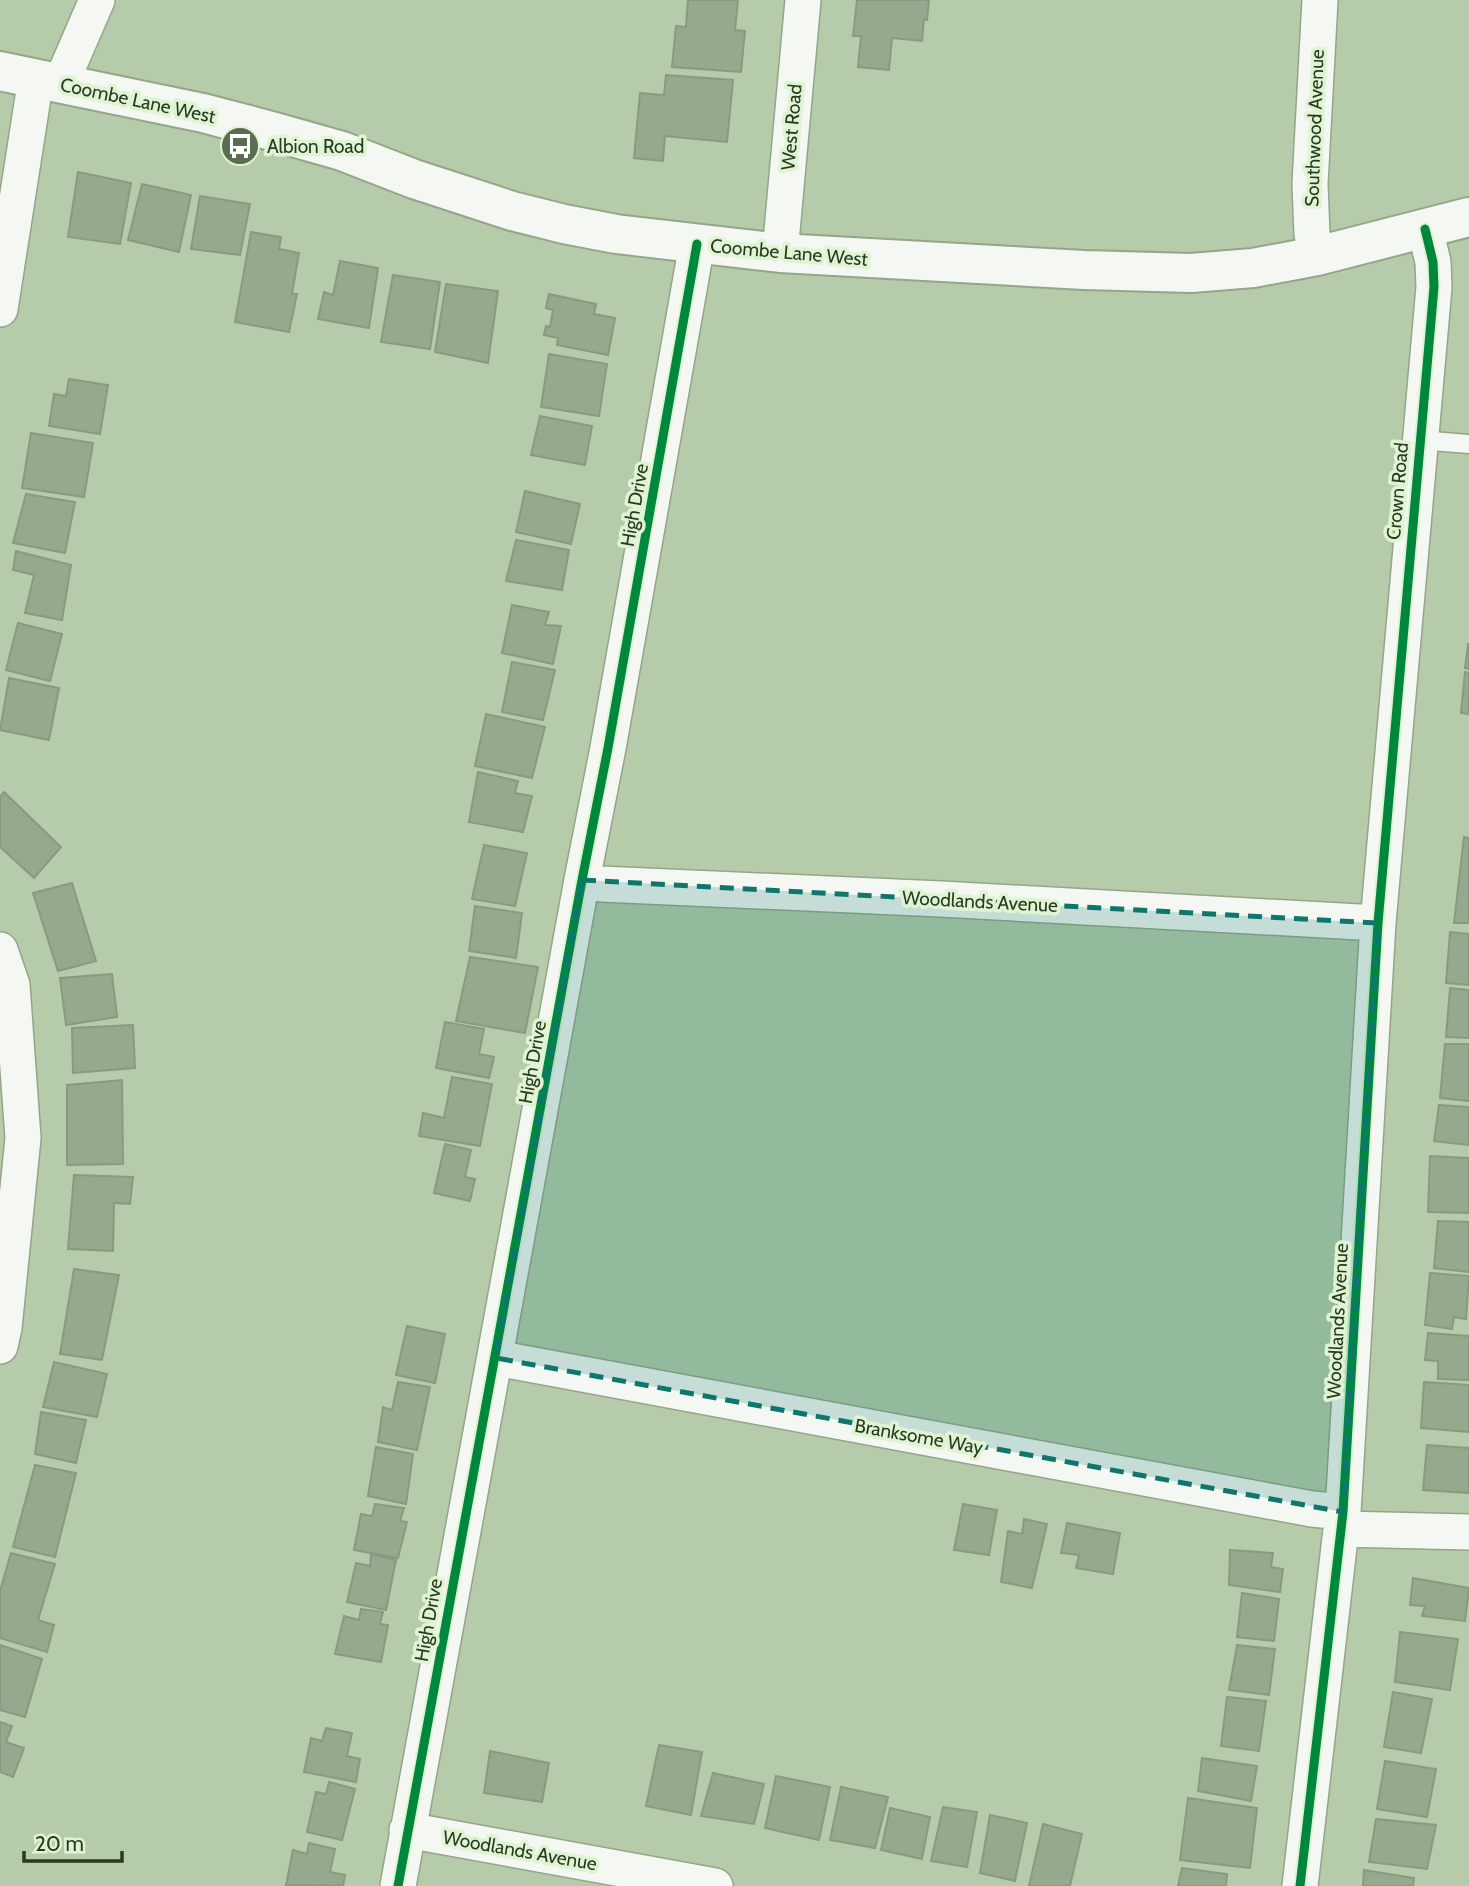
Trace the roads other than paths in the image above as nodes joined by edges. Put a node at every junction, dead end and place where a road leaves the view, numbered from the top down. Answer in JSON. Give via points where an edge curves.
{"nodes":[{"id":1,"x":97,"y":0,"type":"edge"},
{"id":2,"x":803,"y":0,"type":"edge"},
{"id":3,"x":1320,"y":0,"type":"edge"},
{"id":4,"x":32,"y":78,"type":"edge"},
{"id":5,"x":1469,"y":217,"type":"edge"},
{"id":6,"x":1425,"y":229,"type":"junction"},
{"id":7,"x":697,"y":244,"type":"junction"},
{"id":8,"x":780,"y":253,"type":"junction"},
{"id":9,"x":1317,"y":256,"type":"junction"},
{"id":10,"x":0,"y":309,"type":"edge"},
{"id":11,"x":1419,"y":440,"type":"junction"},
{"id":12,"x":1469,"y":444,"type":"edge"},
{"id":13,"x":1392,"y":757,"type":"joint"},
{"id":14,"x":582,"y":880,"type":"junction"},
{"id":15,"x":1378,"y":923,"type":"junction"},
{"id":16,"x":0,"y":950,"type":"edge"},
{"id":17,"x":0,"y":1346,"type":"edge"},
{"id":18,"x":496,"y":1358,"type":"junction"},
{"id":19,"x":1342,"y":1520,"type":"junction"},
{"id":20,"x":1469,"y":1532,"type":"edge"},
{"id":21,"x":407,"y":1830,"type":"junction"},
{"id":22,"x":398,"y":1886,"type":"edge"},
{"id":23,"x":715,"y":1886,"type":"edge"},
{"id":24,"x":1300,"y":1886,"type":"edge"}],
"edges":[{"from":1,"to":4,"type":"street"},
{"from":2,"to":8,"type":"street","name":"West Road"},
{"from":3,"to":9,"type":"street","name":"Southwood Avenue","via":[[1310,184]]},
{"from":4,"to":7,"type":"main road","name":"Coombe Lane West","via":[[203,113],[328,147],[525,215],[616,234]]},
{"from":4,"to":10,"type":"street"},
{"from":5,"to":6,"type":"main road","name":"Coombe Lane West"},
{"from":6,"to":9,"type":"main road","name":"Coombe Lane West"},
{"from":6,"to":11,"type":"street","name":"Crown Road","via":[[1434,287]]},
{"from":7,"to":8,"type":"main road","name":"Coombe Lane West"},
{"from":7,"to":14,"type":"street","name":"High Drive"},
{"from":8,"to":9,"type":"main road","name":"Coombe Lane West","via":[[1191,273]]},
{"from":11,"to":12,"type":"lane"},
{"from":11,"to":13,"type":"street","name":"Crown Road"},
{"from":13,"to":15,"type":"street","name":"Woodlands Avenue"},
{"from":14,"to":15,"type":"street","name":"Woodlands Avenue"},
{"from":14,"to":18,"type":"street","name":"High Drive"},
{"from":15,"to":19,"type":"street","name":"Woodlands Avenue"},
{"from":16,"to":17,"type":"street","via":[[12,985],[23,1138]]},
{"from":18,"to":19,"type":"street","name":"Branksome Way","via":[[1285,1504]]},
{"from":18,"to":21,"type":"street","name":"High Drive"},
{"from":19,"to":20,"type":"street","name":"Branksome Way"},
{"from":19,"to":24,"type":"street","name":"Woodlands Avenue"},
{"from":21,"to":22,"type":"street","name":"High Drive"},
{"from":21,"to":23,"type":"street","name":"Woodlands Avenue"}]}
